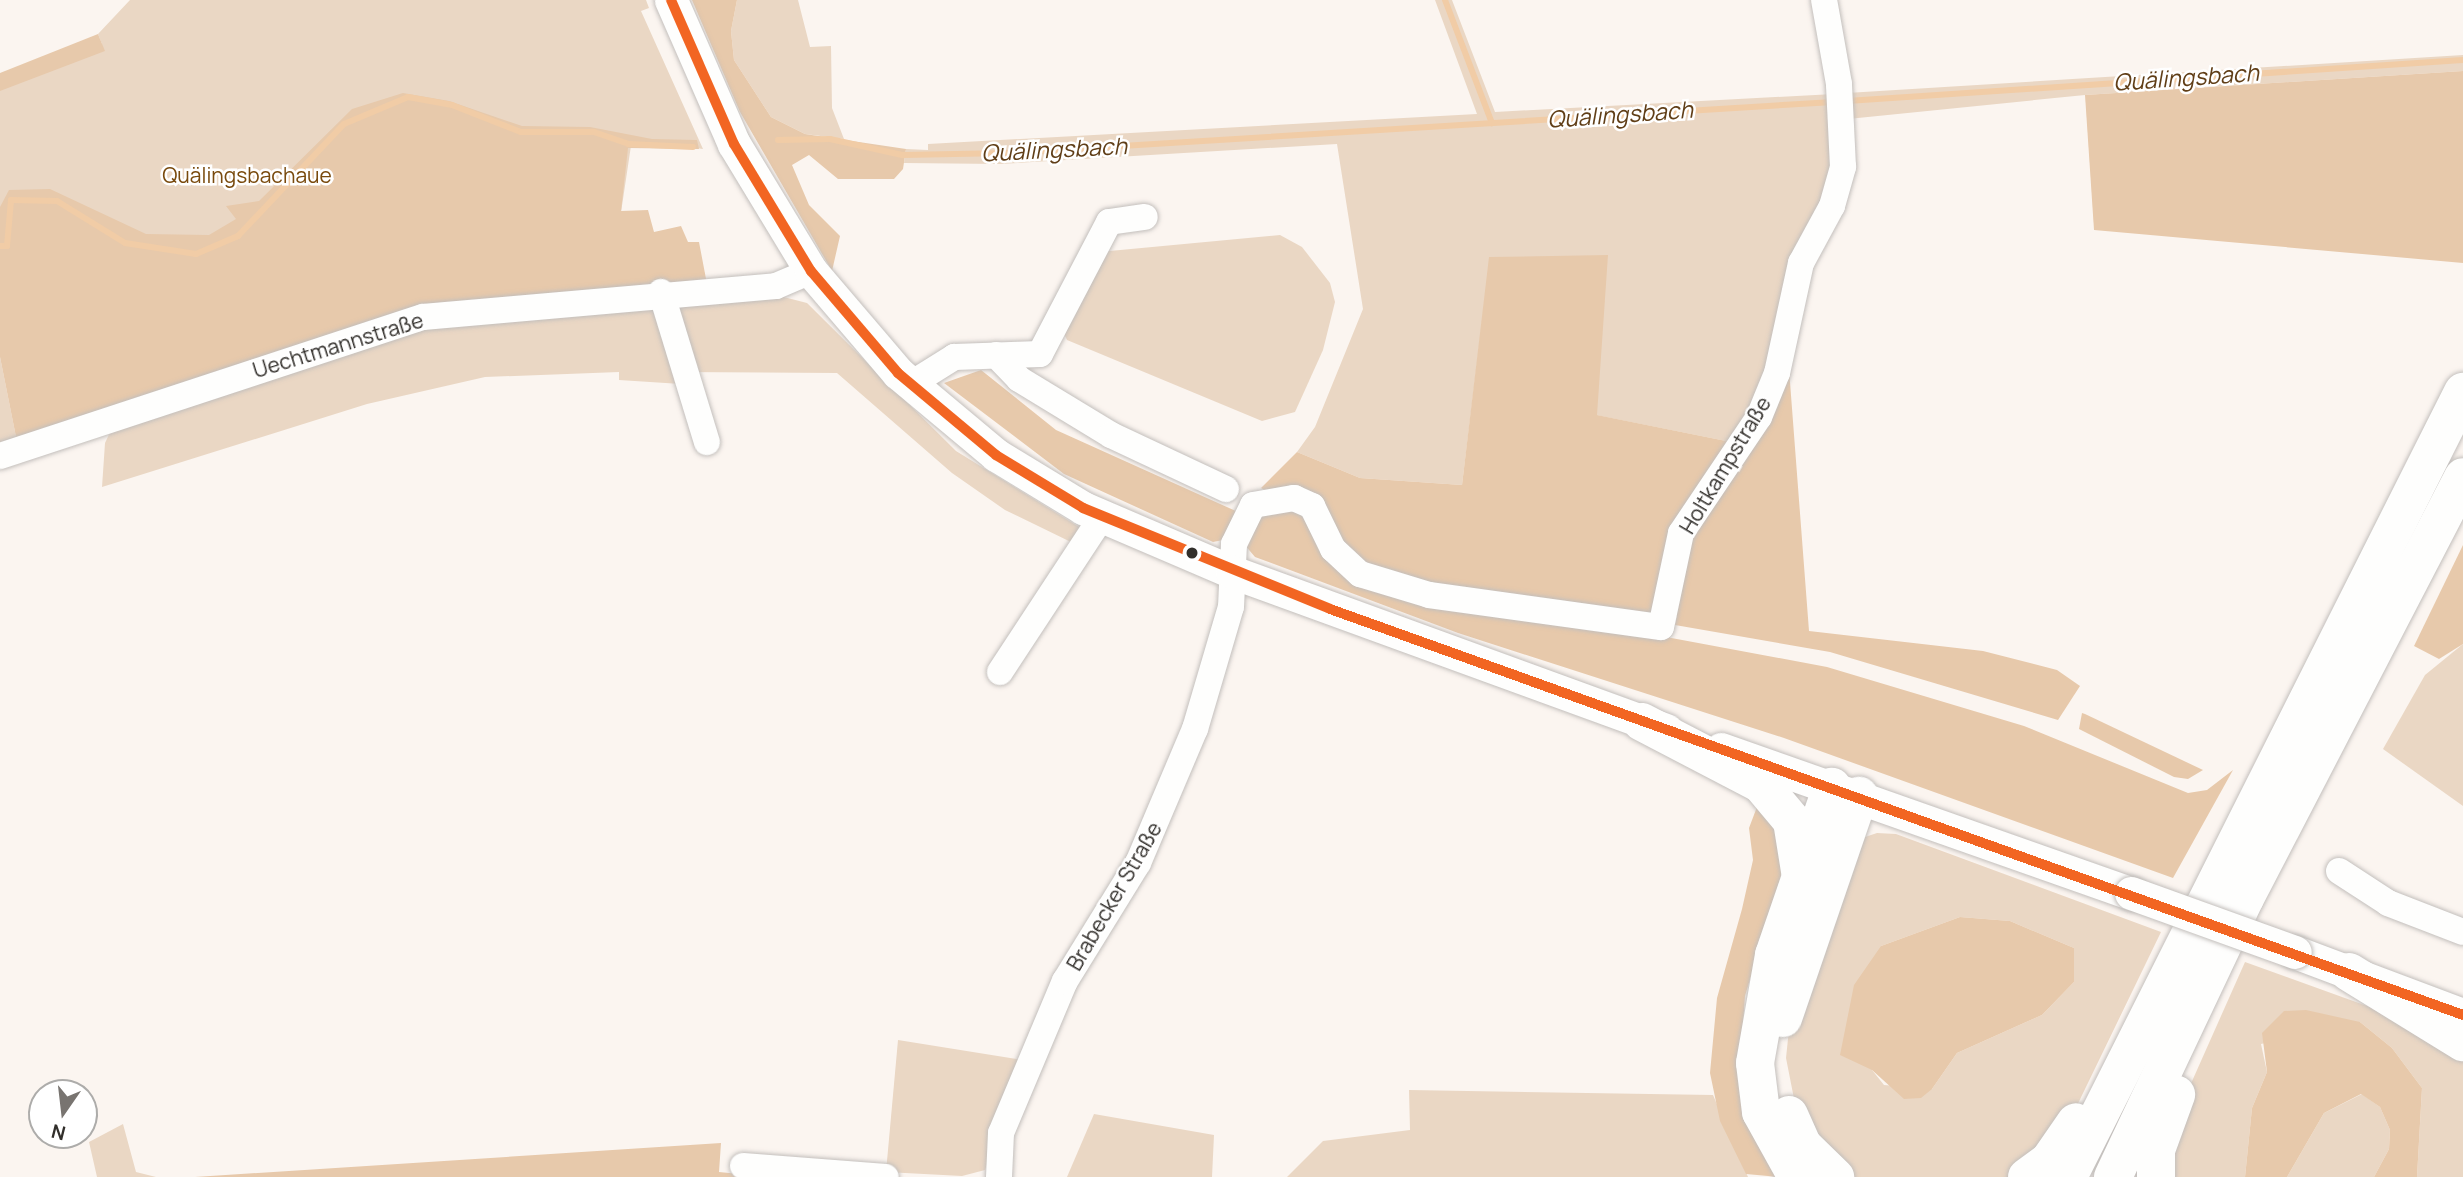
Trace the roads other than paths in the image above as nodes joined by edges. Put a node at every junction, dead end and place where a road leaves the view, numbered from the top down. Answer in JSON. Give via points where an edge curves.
{"nodes":[{"id":1,"x":671,"y":0,"type":"edge"},
{"id":2,"x":1824,"y":0,"type":"edge"},
{"id":3,"x":1145,"y":217,"type":"dead end"},
{"id":4,"x":811,"y":271,"type":"junction"},
{"id":5,"x":661,"y":292,"type":"junction"},
{"id":6,"x":996,"y":355,"type":"junction"},
{"id":7,"x":911,"y":384,"type":"junction"},
{"id":8,"x":2463,"y":392,"type":"edge"},
{"id":9,"x":707,"y":442,"type":"dead end"},
{"id":10,"x":0,"y":456,"type":"edge"},
{"id":11,"x":2463,"y":477,"type":"edge"},
{"id":12,"x":1226,"y":489,"type":"dead end"},
{"id":13,"x":1102,"y":517,"type":"junction"},
{"id":14,"x":1232,"y":572,"type":"junction"},
{"id":15,"x":1000,"y":672,"type":"dead end"},
{"id":16,"x":1642,"y":722,"type":"junction"},
{"id":17,"x":1845,"y":792,"type":"junction"},
{"id":18,"x":2339,"y":871,"type":"dead end"},
{"id":19,"x":1800,"y":873,"type":"junction"},
{"id":20,"x":2245,"y":898,"type":"junction"},
{"id":21,"x":2463,"y":932,"type":"edge"},
{"id":22,"x":2349,"y":972,"type":"junction"},
{"id":23,"x":2463,"y":1015,"type":"edge"},
{"id":24,"x":2143,"y":1019,"type":"junction"},
{"id":25,"x":2463,"y":1042,"type":"edge"},
{"id":26,"x":743,"y":1166,"type":"dead end"},
{"id":27,"x":886,"y":1177,"type":"edge"},
{"id":28,"x":999,"y":1177,"type":"edge"},
{"id":29,"x":1797,"y":1177,"type":"edge"},
{"id":30,"x":1835,"y":1177,"type":"edge"},
{"id":31,"x":2027,"y":1177,"type":"edge"},
{"id":32,"x":2068,"y":1177,"type":"edge"},
{"id":33,"x":2113,"y":1177,"type":"edge"},
{"id":34,"x":2156,"y":1177,"type":"edge"}],
"edges":[{"from":1,"to":4,"type":"main road","via":[[734,144]]},
{"from":2,"to":14,"type":"street","name":"Holtkampstraße","via":[[1839,84],[1843,167],[1832,206],[1801,262],[1777,373],[1759,417],[1681,533],[1661,627],[1429,595],[1360,574],[1332,549],[1312,506],[1294,498],[1253,505],[1237,534]]},
{"from":3,"to":6,"type":"street","via":[[1109,222],[1040,354]]},
{"from":4,"to":5,"type":"street","name":"Uechtmannstraße","via":[[776,286]]},
{"from":4,"to":7,"type":"main road"},
{"from":5,"to":9,"type":"street"},
{"from":5,"to":10,"type":"street","name":"Uechtmannstraße","via":[[423,317]]},
{"from":6,"to":7,"type":"street","via":[[954,357]]},
{"from":6,"to":12,"type":"street","via":[[1019,379],[1111,435]]},
{"from":7,"to":13,"type":"main road","via":[[996,455]]},
{"from":8,"to":24,"type":"highway"},
{"from":11,"to":20,"type":"highway"},
{"from":13,"to":14,"type":"main road"},
{"from":13,"to":15,"type":"street"},
{"from":14,"to":16,"type":"main road"},
{"from":14,"to":28,"type":"street","name":"Brabecker Straße","via":[[1217,665],[1167,802],[1065,981],[1001,1133]]},
{"from":16,"to":17,"type":"main road"},
{"from":16,"to":19,"type":"highway","via":[[1739,771],[1776,798],[1792,821]]},
{"from":17,"to":19,"type":"highway"},
{"from":17,"to":22,"type":"main road","bridge":true},
{"from":17,"to":30,"type":"highway","via":[[1784,1010],[1778,1057],[1782,1101],[1803,1146]]},
{"from":18,"to":21,"type":"street","via":[[2388,902]]},
{"from":19,"to":29,"type":"highway","via":[[1761,1006],[1755,1063],[1761,1112]]},
{"from":20,"to":33,"type":"highway"},
{"from":20,"to":34,"type":"highway","via":[[2229,973],[2156,1150]]},
{"from":22,"to":23,"type":"main road"},
{"from":22,"to":25,"type":"highway"},
{"from":24,"to":31,"type":"highway","via":[[2111,1053],[2065,1140]]},
{"from":24,"to":32,"type":"highway"},
{"from":26,"to":27,"type":"street"}]}
